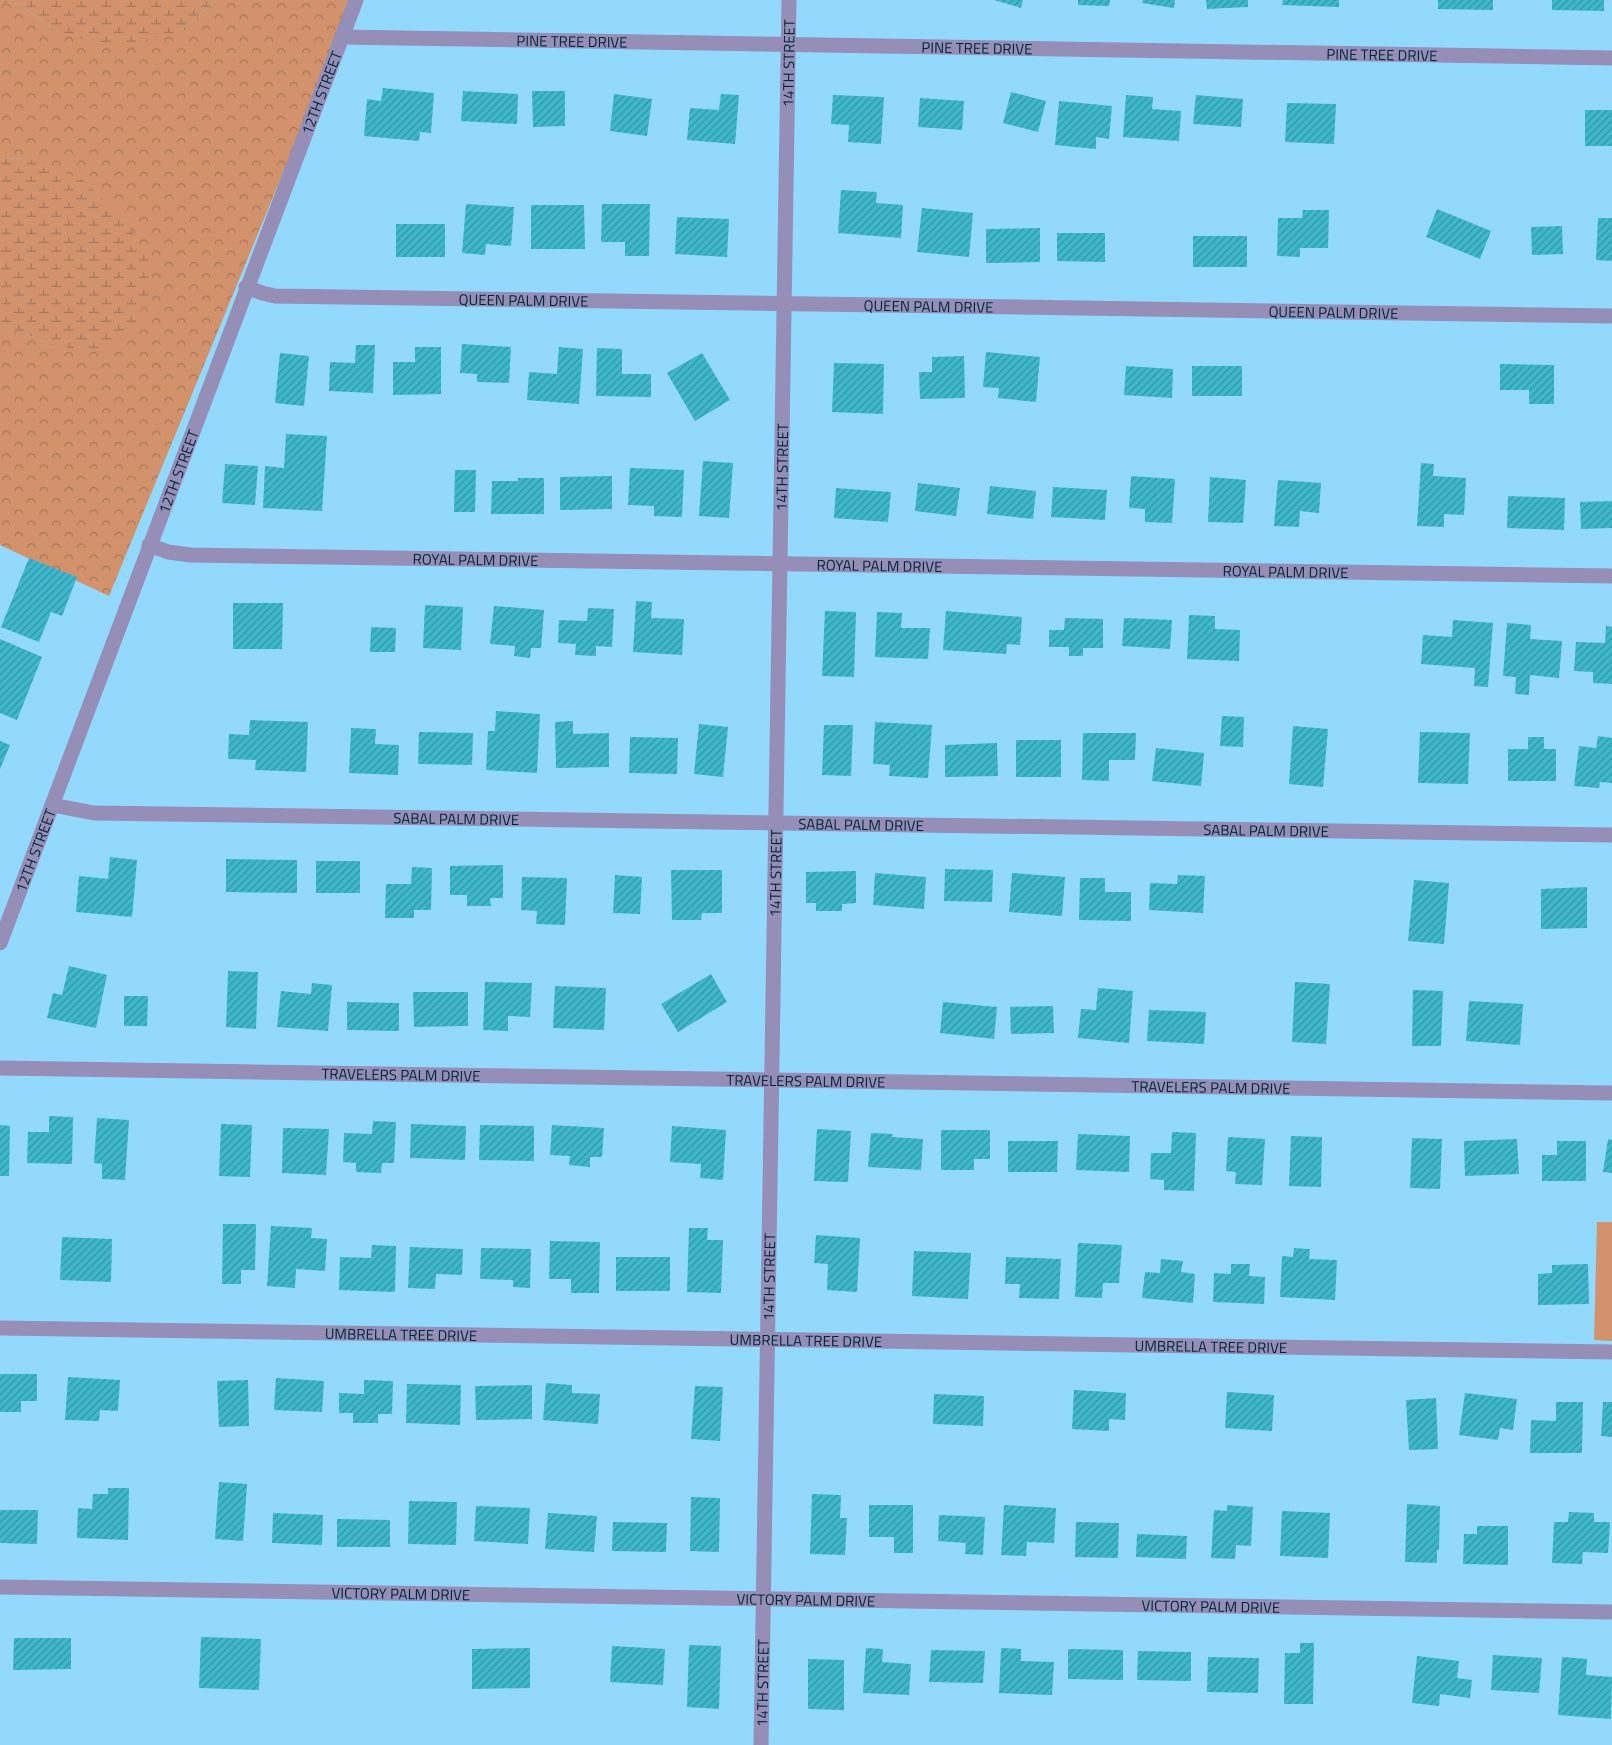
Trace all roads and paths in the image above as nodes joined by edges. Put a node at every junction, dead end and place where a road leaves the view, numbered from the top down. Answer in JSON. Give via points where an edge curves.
{"nodes":[{"id":1,"x":356,"y":0,"type":"edge"},
{"id":2,"x":789,"y":0,"type":"edge"},
{"id":3,"x":341,"y":37,"type":"junction"},
{"id":4,"x":788,"y":44,"type":"junction"},
{"id":5,"x":1612,"y":58,"type":"edge"},
{"id":6,"x":246,"y":287,"type":"junction"},
{"id":7,"x":784,"y":302,"type":"junction"},
{"id":8,"x":1612,"y":316,"type":"edge"},
{"id":9,"x":149,"y":546,"type":"junction"},
{"id":10,"x":780,"y":564,"type":"junction"},
{"id":11,"x":1612,"y":576,"type":"edge"},
{"id":12,"x":52,"y":805,"type":"junction"},
{"id":13,"x":776,"y":823,"type":"junction"},
{"id":14,"x":1612,"y":835,"type":"edge"},
{"id":15,"x":0,"y":943,"type":"edge"},
{"id":16,"x":0,"y":1068,"type":"edge"},
{"id":17,"x":772,"y":1080,"type":"junction"},
{"id":18,"x":1612,"y":1093,"type":"edge"},
{"id":19,"x":0,"y":1328,"type":"edge"},
{"id":20,"x":768,"y":1339,"type":"junction"},
{"id":21,"x":1612,"y":1352,"type":"edge"},
{"id":22,"x":0,"y":1587,"type":"edge"},
{"id":23,"x":764,"y":1599,"type":"junction"},
{"id":24,"x":1612,"y":1612,"type":"edge"},
{"id":25,"x":761,"y":1745,"type":"edge"}],
"edges":[{"from":1,"to":3,"type":"street","name":"12TH STREET"},
{"from":2,"to":4,"type":"street","name":"14TH STREET"},
{"from":3,"to":4,"type":"street","name":"PINE TREE DRIVE"},
{"from":3,"to":6,"type":"street","name":"12TH STREET"},
{"from":4,"to":5,"type":"street","name":"PINE TREE DRIVE"},
{"from":4,"to":7,"type":"street","name":"14TH STREET"},
{"from":6,"to":7,"type":"street","name":"QUEEN PALM DRIVE","via":[[276,296]]},
{"from":6,"to":9,"type":"street","name":"12TH STREET"},
{"from":7,"to":8,"type":"street","name":"QUEEN PALM DRIVE"},
{"from":7,"to":10,"type":"street","name":"14TH STREET"},
{"from":9,"to":10,"type":"street","name":"ROYAL PALM DRIVE","via":[[191,555]]},
{"from":9,"to":12,"type":"street","name":"12TH STREET"},
{"from":10,"to":11,"type":"street","name":"ROYAL PALM DRIVE"},
{"from":10,"to":13,"type":"street","name":"14TH STREET"},
{"from":12,"to":13,"type":"street","name":"SABAL PALM DRIVE","via":[[94,813]]},
{"from":12,"to":15,"type":"street","name":"12TH STREET"},
{"from":13,"to":14,"type":"street","name":"SABAL PALM DRIVE"},
{"from":13,"to":17,"type":"street","name":"14TH STREET"},
{"from":16,"to":17,"type":"street","name":"TRAVELERS PALM DRIVE"},
{"from":17,"to":18,"type":"street","name":"TRAVELERS PALM DRIVE"},
{"from":17,"to":20,"type":"street","name":"14TH STREET"},
{"from":19,"to":20,"type":"street","name":"UMBRELLA TREE DRIVE"},
{"from":20,"to":21,"type":"street","name":"UMBRELLA TREE DRIVE"},
{"from":20,"to":23,"type":"street","name":"14TH STREET"},
{"from":22,"to":23,"type":"street","name":"VICTORY PALM DRIVE"},
{"from":23,"to":24,"type":"street","name":"VICTORY PALM DRIVE"},
{"from":23,"to":25,"type":"street","name":"14TH STREET"}]}
